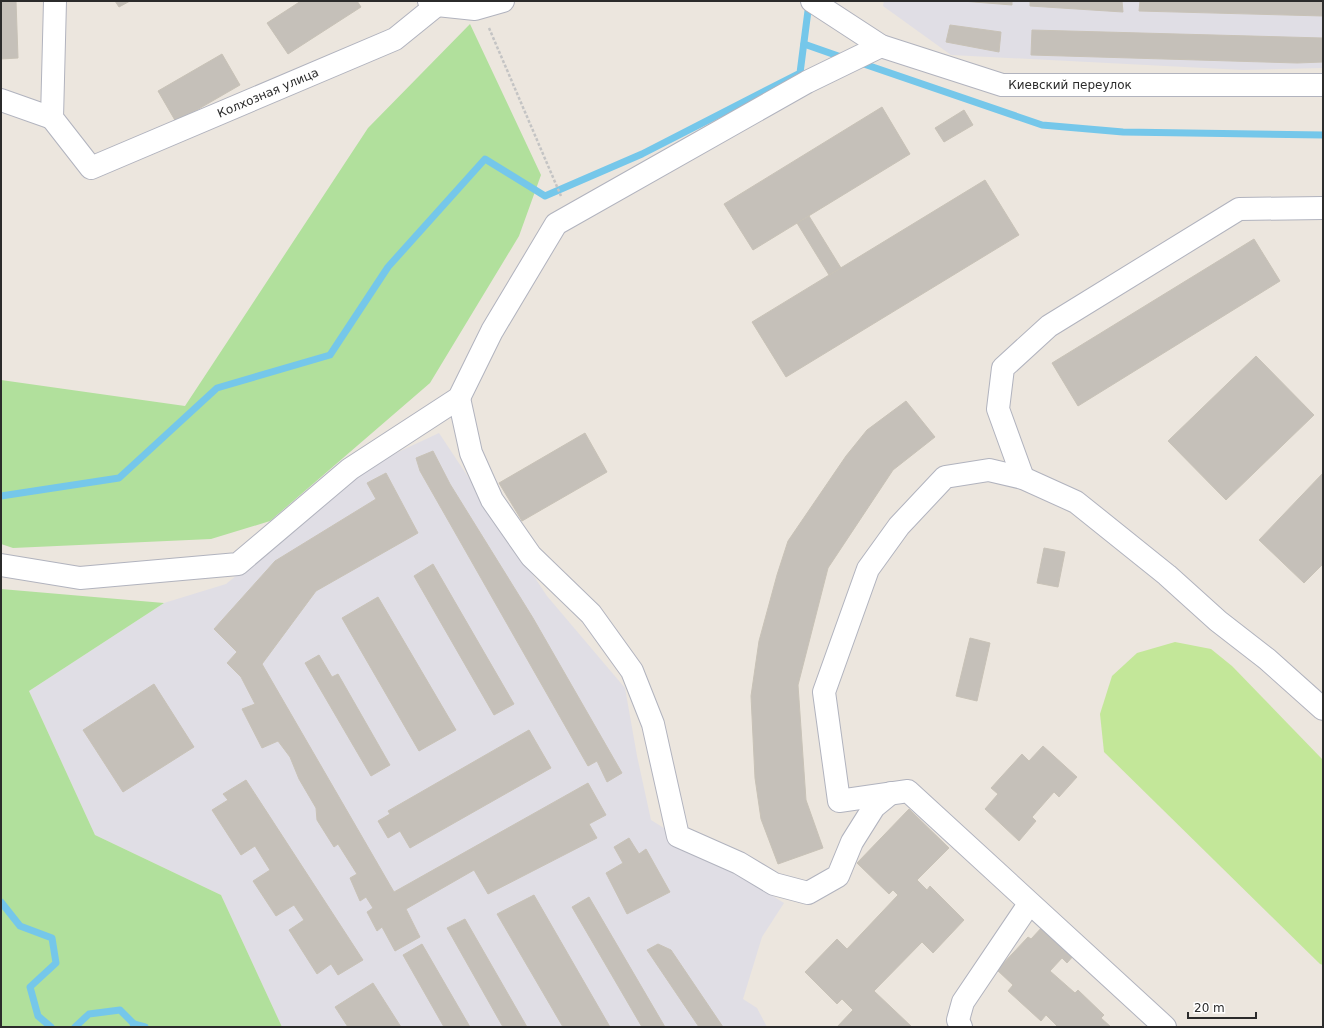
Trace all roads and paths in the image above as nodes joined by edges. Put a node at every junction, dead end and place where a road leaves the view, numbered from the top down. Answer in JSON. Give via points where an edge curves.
{"nodes":[{"id":1,"x":55,"y":1,"type":"edge"},
{"id":2,"x":503,"y":1,"type":"edge"},
{"id":3,"x":433,"y":3,"type":"edge"},
{"id":4,"x":818,"y":5,"type":"edge"},
{"id":5,"x":480,"y":7,"type":"junction"},
{"id":6,"x":874,"y":49,"type":"junction"},
{"id":7,"x":1323,"y":86,"type":"edge"},
{"id":8,"x":1,"y":100,"type":"edge"},
{"id":9,"x":52,"y":118,"type":"junction"},
{"id":10,"x":562,"y":197,"type":"dead end"},
{"id":11,"x":1323,"y":208,"type":"edge"},
{"id":12,"x":459,"y":398,"type":"junction"},
{"id":13,"x":1023,"y":478,"type":"junction"},
{"id":14,"x":1,"y":565,"type":"edge"},
{"id":15,"x":1323,"y":709,"type":"edge"},
{"id":16,"x":892,"y":793,"type":"junction"},
{"id":17,"x":1029,"y":904,"type":"junction"},
{"id":18,"x":961,"y":1027,"type":"edge"},
{"id":19,"x":1165,"y":1027,"type":"edge"}],
"edges":[{"from":1,"to":9,"type":"street"},
{"from":2,"to":5,"type":"street"},
{"from":3,"to":5,"type":"street"},
{"from":3,"to":9,"type":"street","name":"Колхозная улица","via":[[395,39],[92,168]]},
{"from":4,"to":6,"type":"street","name":"Киевский переулок"},
{"from":5,"to":10,"type":"path"},
{"from":6,"to":7,"type":"street","name":"Киевский переулок","via":[[1002,85]]},
{"from":6,"to":12,"type":"street","via":[[800,86],[556,224],[492,331]]},
{"from":8,"to":9,"type":"street"},
{"from":11,"to":13,"type":"street","via":[[1239,209],[1049,326],[1003,368],[998,409]]},
{"from":12,"to":14,"type":"street","via":[[350,469],[238,564],[80,578]]},
{"from":12,"to":16,"type":"street","via":[[471,453],[492,500],[531,556],[591,614],[632,671],[653,724],[678,836],[739,863],[774,884],[808,893],[838,876],[852,842],[874,807]]},
{"from":13,"to":15,"type":"street","via":[[1076,502],[1167,575]]},
{"from":13,"to":16,"type":"street","via":[[989,470],[945,477],[899,526],[868,568],[824,692],[839,801]]},
{"from":16,"to":17,"type":"street","via":[[908,791]]},
{"from":17,"to":18,"type":"street","via":[[963,1002],[958,1020]]},
{"from":17,"to":19,"type":"street"}]}
